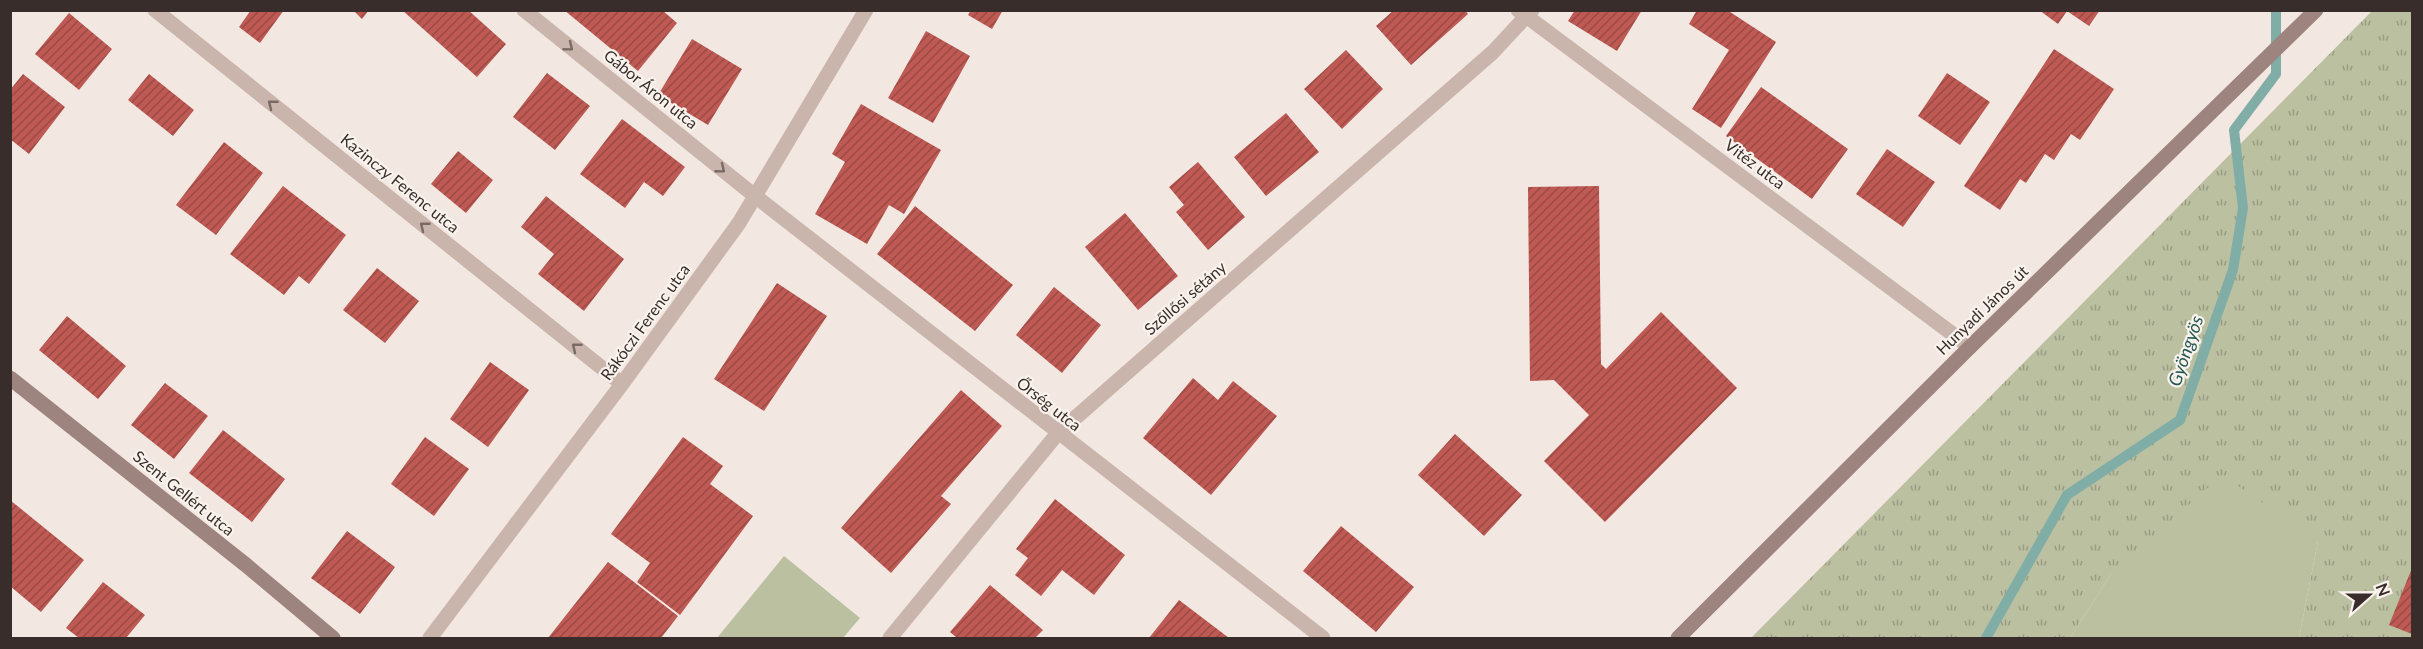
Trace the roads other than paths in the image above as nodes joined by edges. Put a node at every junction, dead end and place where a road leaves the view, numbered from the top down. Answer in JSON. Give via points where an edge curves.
{"nodes":[{"id":1,"x":155,"y":10,"type":"edge"},
{"id":2,"x":524,"y":10,"type":"edge"},
{"id":3,"x":866,"y":10,"type":"edge"},
{"id":4,"x":2316,"y":10,"type":"edge"},
{"id":5,"x":1526,"y":13,"type":"edge"},
{"id":6,"x":755,"y":196,"type":"junction"},
{"id":7,"x":1970,"y":347,"type":"junction"},
{"id":8,"x":10,"y":378,"type":"edge"},
{"id":9,"x":622,"y":384,"type":"junction"},
{"id":10,"x":1058,"y":433,"type":"junction"},
{"id":11,"x":333,"y":639,"type":"edge"},
{"id":12,"x":430,"y":639,"type":"edge"},
{"id":13,"x":890,"y":639,"type":"edge"},
{"id":14,"x":1323,"y":639,"type":"edge"},
{"id":15,"x":1677,"y":639,"type":"edge"}],
"edges":[{"from":9,"to":1,"type":"street","name":"Kazinczy Ferenc utca","one_way":true},
{"from":2,"to":6,"type":"street","name":"Gábor Áron utca","one_way":true},
{"from":3,"to":6,"type":"street","name":"Rákóczi Ferenc utca"},
{"from":4,"to":7,"type":"street","name":"Hunyadi János út"},
{"from":5,"to":7,"type":"street","name":"Vitéz utca"},
{"from":5,"to":10,"type":"street","name":"Szőllősi sétány","via":[[1493,52]]},
{"from":6,"to":9,"type":"street","name":"Rákóczi Ferenc utca"},
{"from":6,"to":10,"type":"street","name":"Őrség utca"},
{"from":7,"to":15,"type":"street","name":"Hunyadi János út"},
{"from":8,"to":11,"type":"street","name":"Szent Gellért utca"},
{"from":9,"to":12,"type":"street","name":"Rákóczi Ferenc utca"},
{"from":10,"to":13,"type":"street","name":"Szőllősi sétány"},
{"from":10,"to":14,"type":"street","name":"Őrség utca"}]}
